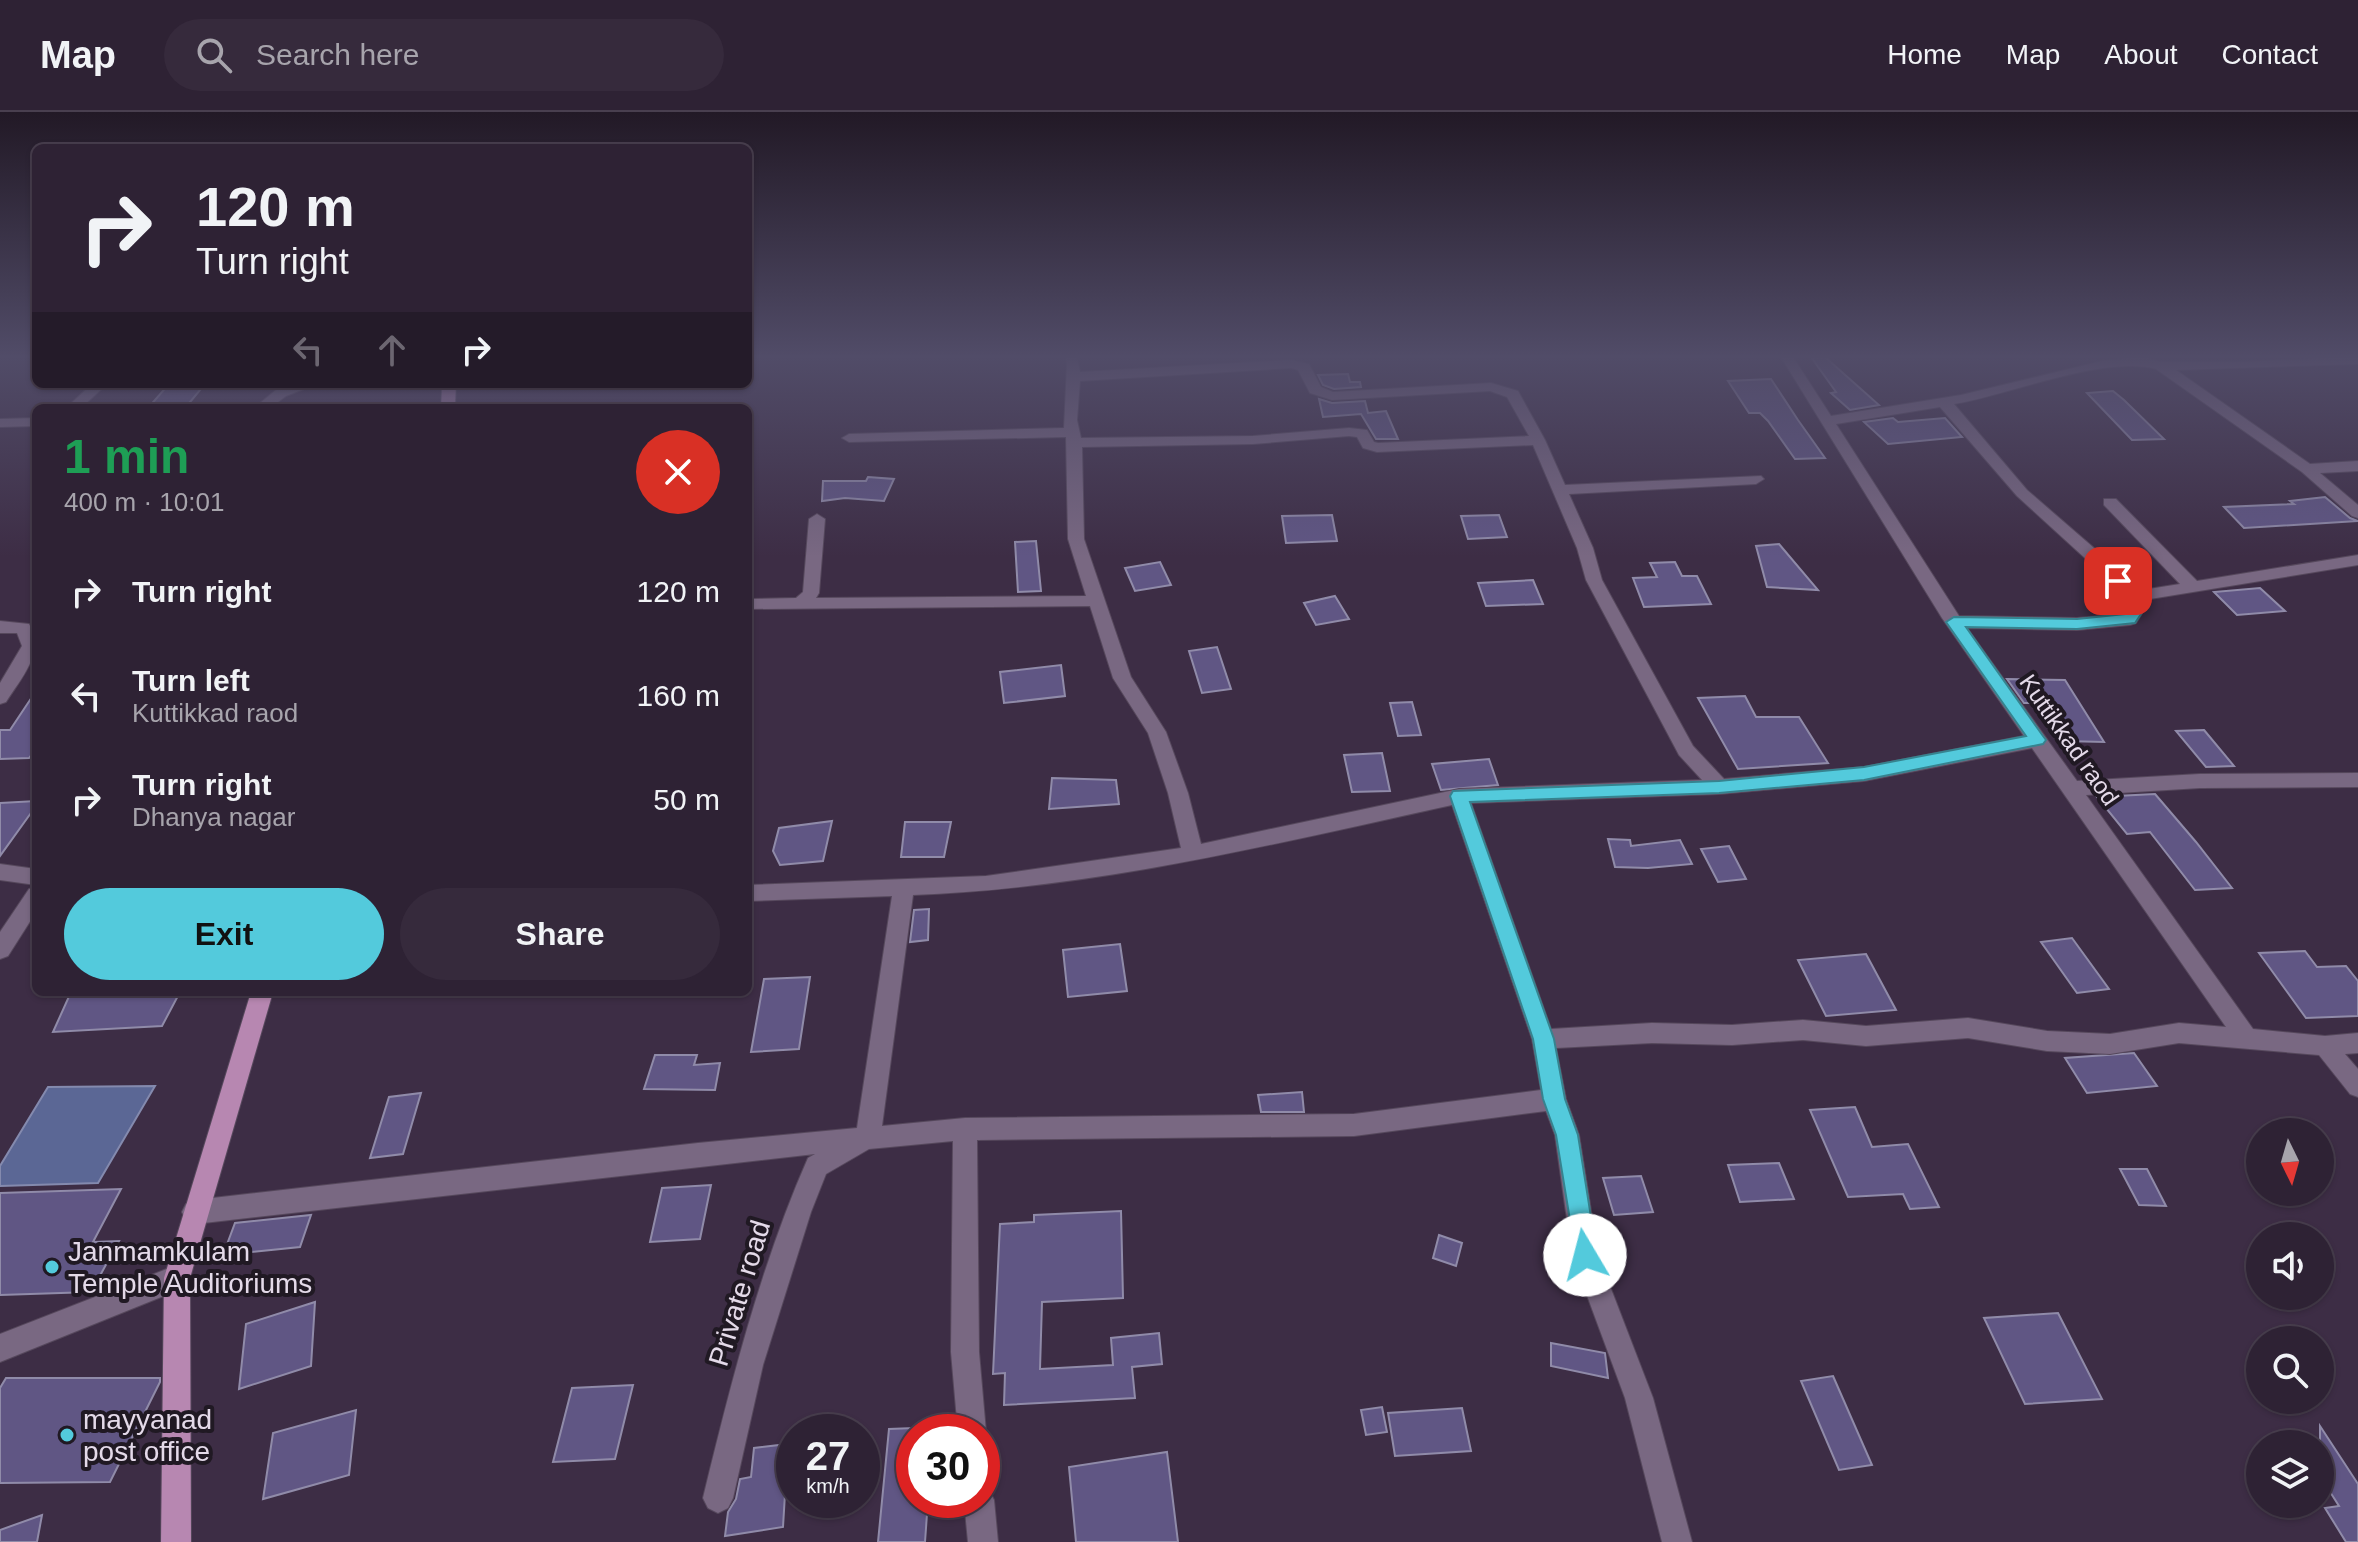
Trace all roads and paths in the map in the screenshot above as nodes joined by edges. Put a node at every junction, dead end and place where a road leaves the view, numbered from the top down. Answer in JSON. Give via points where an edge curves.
{"nodes":[{"id":1,"x":1073,"y":424,"type":"edge"},
{"id":2,"x":1529,"y":424,"type":"edge"},
{"id":3,"x":1832,"y":424,"type":"edge"},
{"id":4,"x":1963,"y":424,"type":"edge"},
{"id":5,"x":2243,"y":424,"type":"edge"},
{"id":6,"x":1073,"y":437,"type":"junction"},
{"id":7,"x":849,"y":438,"type":"dead end"},
{"id":8,"x":1538,"y":440,"type":"junction"},
{"id":9,"x":2358,"y":466,"type":"edge"},
{"id":10,"x":2307,"y":469,"type":"junction"},
{"id":11,"x":1756,"y":479,"type":"dead end"},
{"id":12,"x":1561,"y":490,"type":"junction"},
{"id":13,"x":2110,"y":502,"type":"dead end"},
{"id":14,"x":2358,"y":513,"type":"edge"},
{"id":15,"x":817,"y":519,"type":"dead end"},
{"id":16,"x":2358,"y":560,"type":"edge"},
{"id":17,"x":2193,"y":587,"type":"junction"},
{"id":18,"x":2132,"y":597,"type":"junction"},
{"id":19,"x":1095,"y":601,"type":"junction"},
{"id":20,"x":802,"y":602,"type":"junction"},
{"id":21,"x":752,"y":604,"type":"edge"},
{"id":22,"x":1954,"y":622,"type":"junction"},
{"id":23,"x":0,"y":627,"type":"edge"},
{"id":24,"x":0,"y":698,"type":"edge"},
{"id":25,"x":2037,"y":740,"type":"junction"},
{"id":26,"x":2358,"y":780,"type":"edge"},
{"id":27,"x":1719,"y":787,"type":"junction"},
{"id":28,"x":2071,"y":789,"type":"junction"},
{"id":29,"x":1459,"y":796,"type":"junction"},
{"id":30,"x":1193,"y":854,"type":"junction"},
{"id":31,"x":0,"y":872,"type":"edge"},
{"id":32,"x":32,"y":876,"type":"edge"},
{"id":33,"x":904,"y":887,"type":"junction"},
{"id":34,"x":752,"y":893,"type":"edge"},
{"id":35,"x":32,"y":901,"type":"edge"},
{"id":36,"x":0,"y":950,"type":"edge"},
{"id":37,"x":261,"y":996,"type":"edge"},
{"id":38,"x":2247,"y":1038,"type":"junction"},
{"id":39,"x":1543,"y":1039,"type":"junction"},
{"id":40,"x":2358,"y":1043,"type":"edge"},
{"id":41,"x":2325,"y":1046,"type":"junction"},
{"id":42,"x":2358,"y":1087,"type":"edge"},
{"id":43,"x":1554,"y":1099,"type":"junction"},
{"id":44,"x":965,"y":1129,"type":"junction"},
{"id":45,"x":868,"y":1137,"type":"junction"},
{"id":46,"x":195,"y":1212,"type":"junction"},
{"id":47,"x":177,"y":1278,"type":"junction"},
{"id":48,"x":0,"y":1348,"type":"edge"},
{"id":49,"x":970,"y":1414,"type":"edge"},
{"id":50,"x":718,"y":1498,"type":"dead end"},
{"id":51,"x":981,"y":1518,"type":"edge"},
{"id":52,"x":176,"y":1542,"type":"edge"},
{"id":53,"x":983,"y":1542,"type":"edge"},
{"id":54,"x":1677,"y":1542,"type":"edge"}],
"edges":[{"from":1,"to":6,"type":"street"},
{"from":2,"to":8,"type":"street"},
{"from":3,"to":22,"type":"street","name":"Kuttikkad raod"},
{"from":4,"to":18,"type":"street","via":[[2022,493]]},
{"from":5,"to":10,"type":"street"},
{"from":6,"to":7,"type":"street"},
{"from":6,"to":8,"type":"street","via":[[1253,440],[1349,432],[1362,433],[1368,445],[1377,448]]},
{"from":6,"to":19,"type":"street","via":[[1076,539]]},
{"from":8,"to":12,"type":"street"},
{"from":9,"to":10,"type":"street"},
{"from":10,"to":14,"type":"street"},
{"from":11,"to":12,"type":"street"},
{"from":12,"to":27,"type":"street","via":[[1594,580],[1619,628],[1686,750]]},
{"from":13,"to":17,"type":"street"},
{"from":15,"to":20,"type":"street","via":[[811,593]]},
{"from":16,"to":17,"type":"street"},
{"from":17,"to":18,"type":"street"},
{"from":18,"to":22,"type":"street","via":[[2139,605],[2130,619],[2077,624]]},
{"from":19,"to":20,"type":"street"},
{"from":19,"to":30,"type":"street","via":[[1122,678],[1157,732]]},
{"from":20,"to":21,"type":"street"},
{"from":22,"to":25,"type":"street","name":"Kuttikkad raod"},
{"from":23,"to":24,"type":"street","via":[[23,628],[31,646]]},
{"from":25,"to":27,"type":"street","via":[[1864,774]]},
{"from":25,"to":28,"type":"street","name":"Kuttikkad raod"},
{"from":26,"to":28,"type":"street"},
{"from":27,"to":29,"type":"street"},
{"from":28,"to":38,"type":"street","name":"Kuttikkad raod"},
{"from":29,"to":30,"type":"street"},
{"from":29,"to":39,"type":"street"},
{"from":30,"to":33,"type":"street","via":[[986,884]]},
{"from":31,"to":32,"type":"street"},
{"from":33,"to":34,"type":"street"},
{"from":33,"to":45,"type":"street"},
{"from":35,"to":36,"type":"street"},
{"from":37,"to":46,"type":"main road"},
{"from":38,"to":39,"type":"street","via":[[2179,1033],[2110,1044],[2047,1041],[1968,1028],[1866,1036],[1803,1030]]},
{"from":38,"to":41,"type":"street"},
{"from":39,"to":43,"type":"street"},
{"from":40,"to":41,"type":"street"},
{"from":41,"to":42,"type":"street"},
{"from":43,"to":44,"type":"street","via":[[1354,1125]]},
{"from":43,"to":54,"type":"street","via":[[1567,1135],[1585,1255],[1639,1398]]},
{"from":44,"to":45,"type":"street"},
{"from":44,"to":49,"type":"street","via":[[965,1352]]},
{"from":45,"to":46,"type":"street"},
{"from":45,"to":50,"type":"street","name":"Private road","via":[[817,1166],[749,1365]]},
{"from":46,"to":47,"type":"main road"},
{"from":47,"to":48,"type":"street"},
{"from":47,"to":52,"type":"main road"},
{"from":51,"to":53,"type":"street"}]}
